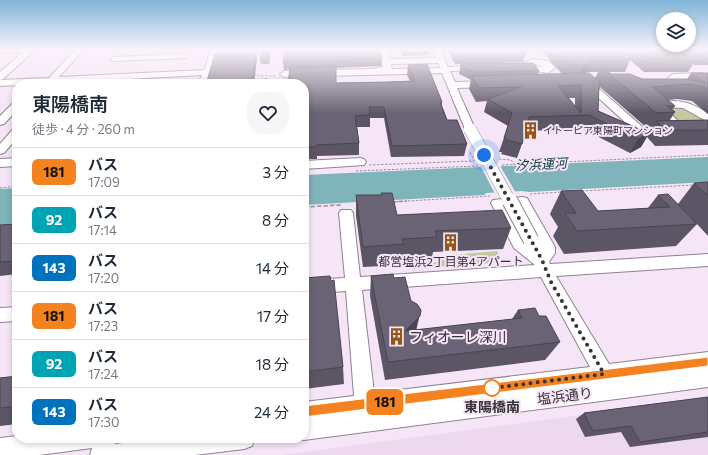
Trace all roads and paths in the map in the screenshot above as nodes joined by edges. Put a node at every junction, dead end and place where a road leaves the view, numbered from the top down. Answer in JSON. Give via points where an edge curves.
{"nodes":[{"id":1,"x":60,"y":71,"type":"edge"},
{"id":2,"x":340,"y":71,"type":"edge"},
{"id":3,"x":374,"y":71,"type":"edge"},
{"id":4,"x":449,"y":71,"type":"edge"},
{"id":5,"x":696,"y":71,"type":"edge"},
{"id":6,"x":207,"y":72,"type":"joint"},
{"id":7,"x":175,"y":73,"type":"junction"},
{"id":8,"x":281,"y":74,"type":"junction"},
{"id":9,"x":147,"y":75,"type":"junction"},
{"id":10,"x":250,"y":75,"type":"edge"},
{"id":11,"x":598,"y":77,"type":"dead end"},
{"id":12,"x":705,"y":77,"type":"edge"},
{"id":13,"x":53,"y":79,"type":"edge"},
{"id":14,"x":115,"y":79,"type":"edge"},
{"id":15,"x":145,"y":79,"type":"edge"},
{"id":16,"x":172,"y":79,"type":"edge"},
{"id":17,"x":205,"y":79,"type":"edge"},
{"id":18,"x":0,"y":83,"type":"edge"},
{"id":19,"x":12,"y":83,"type":"edge"},
{"id":20,"x":496,"y":84,"type":"edge"},
{"id":21,"x":452,"y":85,"type":"junction"},
{"id":22,"x":647,"y":86,"type":"edge"},
{"id":23,"x":12,"y":110,"type":"edge"},
{"id":24,"x":708,"y":119,"type":"edge"},
{"id":25,"x":0,"y":124,"type":"edge"},
{"id":26,"x":12,"y":124,"type":"edge"},
{"id":27,"x":12,"y":137,"type":"edge"},
{"id":28,"x":467,"y":146,"type":"edge"},
{"id":29,"x":0,"y":151,"type":"edge"},
{"id":30,"x":496,"y":154,"type":"dead end"},
{"id":31,"x":708,"y":155,"type":"edge"},
{"id":32,"x":12,"y":162,"type":"edge"},
{"id":33,"x":360,"y":162,"type":"joint"},
{"id":34,"x":0,"y":163,"type":"edge"},
{"id":35,"x":514,"y":164,"type":"junction"},
{"id":36,"x":309,"y":165,"type":"edge"},
{"id":37,"x":483,"y":165,"type":"dead end"},
{"id":38,"x":499,"y":165,"type":"dead end"},
{"id":39,"x":351,"y":172,"type":"dead end"},
{"id":40,"x":12,"y":187,"type":"edge"},
{"id":41,"x":0,"y":188,"type":"edge"},
{"id":42,"x":346,"y":212,"type":"dead end"},
{"id":43,"x":708,"y":260,"type":"edge"},
{"id":44,"x":544,"y":266,"type":"junction"},
{"id":45,"x":354,"y":282,"type":"junction"},
{"id":46,"x":309,"y":286,"type":"edge"},
{"id":47,"x":12,"y":314,"type":"edge"},
{"id":48,"x":0,"y":315,"type":"edge"},
{"id":49,"x":708,"y":362,"type":"edge"},
{"id":50,"x":708,"y":378,"type":"edge"},
{"id":51,"x":609,"y":382,"type":"junction"},
{"id":52,"x":309,"y":412,"type":"edge"},
{"id":53,"x":366,"y":413,"type":"junction"},
{"id":54,"x":309,"y":429,"type":"edge"},
{"id":55,"x":50,"y":443,"type":"edge"},
{"id":56,"x":105,"y":443,"type":"edge"},
{"id":57,"x":205,"y":443,"type":"edge"},
{"id":58,"x":0,"y":449,"type":"edge"},
{"id":59,"x":101,"y":455,"type":"edge"},
{"id":60,"x":112,"y":455,"type":"edge"}],
"edges":[{"from":1,"to":13,"type":"street"},
{"from":2,"to":8,"type":"street"},
{"from":3,"to":8,"type":"street"},
{"from":4,"to":21,"type":"street"},
{"from":5,"to":12,"type":"street"},
{"from":6,"to":7,"type":"street"},
{"from":6,"to":17,"type":"street"},
{"from":7,"to":9,"type":"street"},
{"from":7,"to":16,"type":"street"},
{"from":8,"to":10,"type":"path"},
{"from":9,"to":14,"type":"street"},
{"from":9,"to":15,"type":"street"},
{"from":11,"to":24,"type":"street","via":[[586,77],[582,81],[643,133],[688,132],[657,107],[660,104],[682,103],[693,107]]},
{"from":12,"to":22,"type":"street","via":[[674,77],[665,85]]},
{"from":18,"to":19,"type":"street"},
{"from":20,"to":21,"type":"street"},
{"from":21,"to":44,"type":"street","bridge":true,"via":[[470,129]]},
{"from":23,"to":25,"type":"street"},
{"from":25,"to":26,"type":"street"},
{"from":27,"to":29,"type":"street"},
{"from":28,"to":33,"type":"path","via":[[474,161],[371,165]]},
{"from":30,"to":35,"type":"path","via":[[500,160],[512,160]]},
{"from":31,"to":35,"type":"path"},
{"from":32,"to":34,"type":"street"},
{"from":33,"to":36,"type":"street"},
{"from":35,"to":38,"type":"path"},
{"from":37,"to":39,"type":"path"},
{"from":40,"to":41,"type":"path"},
{"from":42,"to":45,"type":"street"},
{"from":43,"to":44,"type":"street"},
{"from":44,"to":45,"type":"street"},
{"from":44,"to":51,"type":"street"},
{"from":45,"to":46,"type":"street"},
{"from":45,"to":53,"type":"street"},
{"from":47,"to":48,"type":"street"},
{"from":49,"to":51,"type":"street","name":"塩浜通り"},
{"from":50,"to":51,"type":"street","name":"塩浜通り"},
{"from":51,"to":53,"type":"street","name":"塩浜通り"},
{"from":52,"to":53,"type":"street","name":"塩浜通り"},
{"from":53,"to":54,"type":"street","name":"塩浜通り"},
{"from":55,"to":58,"type":"street"},
{"from":56,"to":59,"type":"street"},
{"from":57,"to":60,"type":"street"}]}
